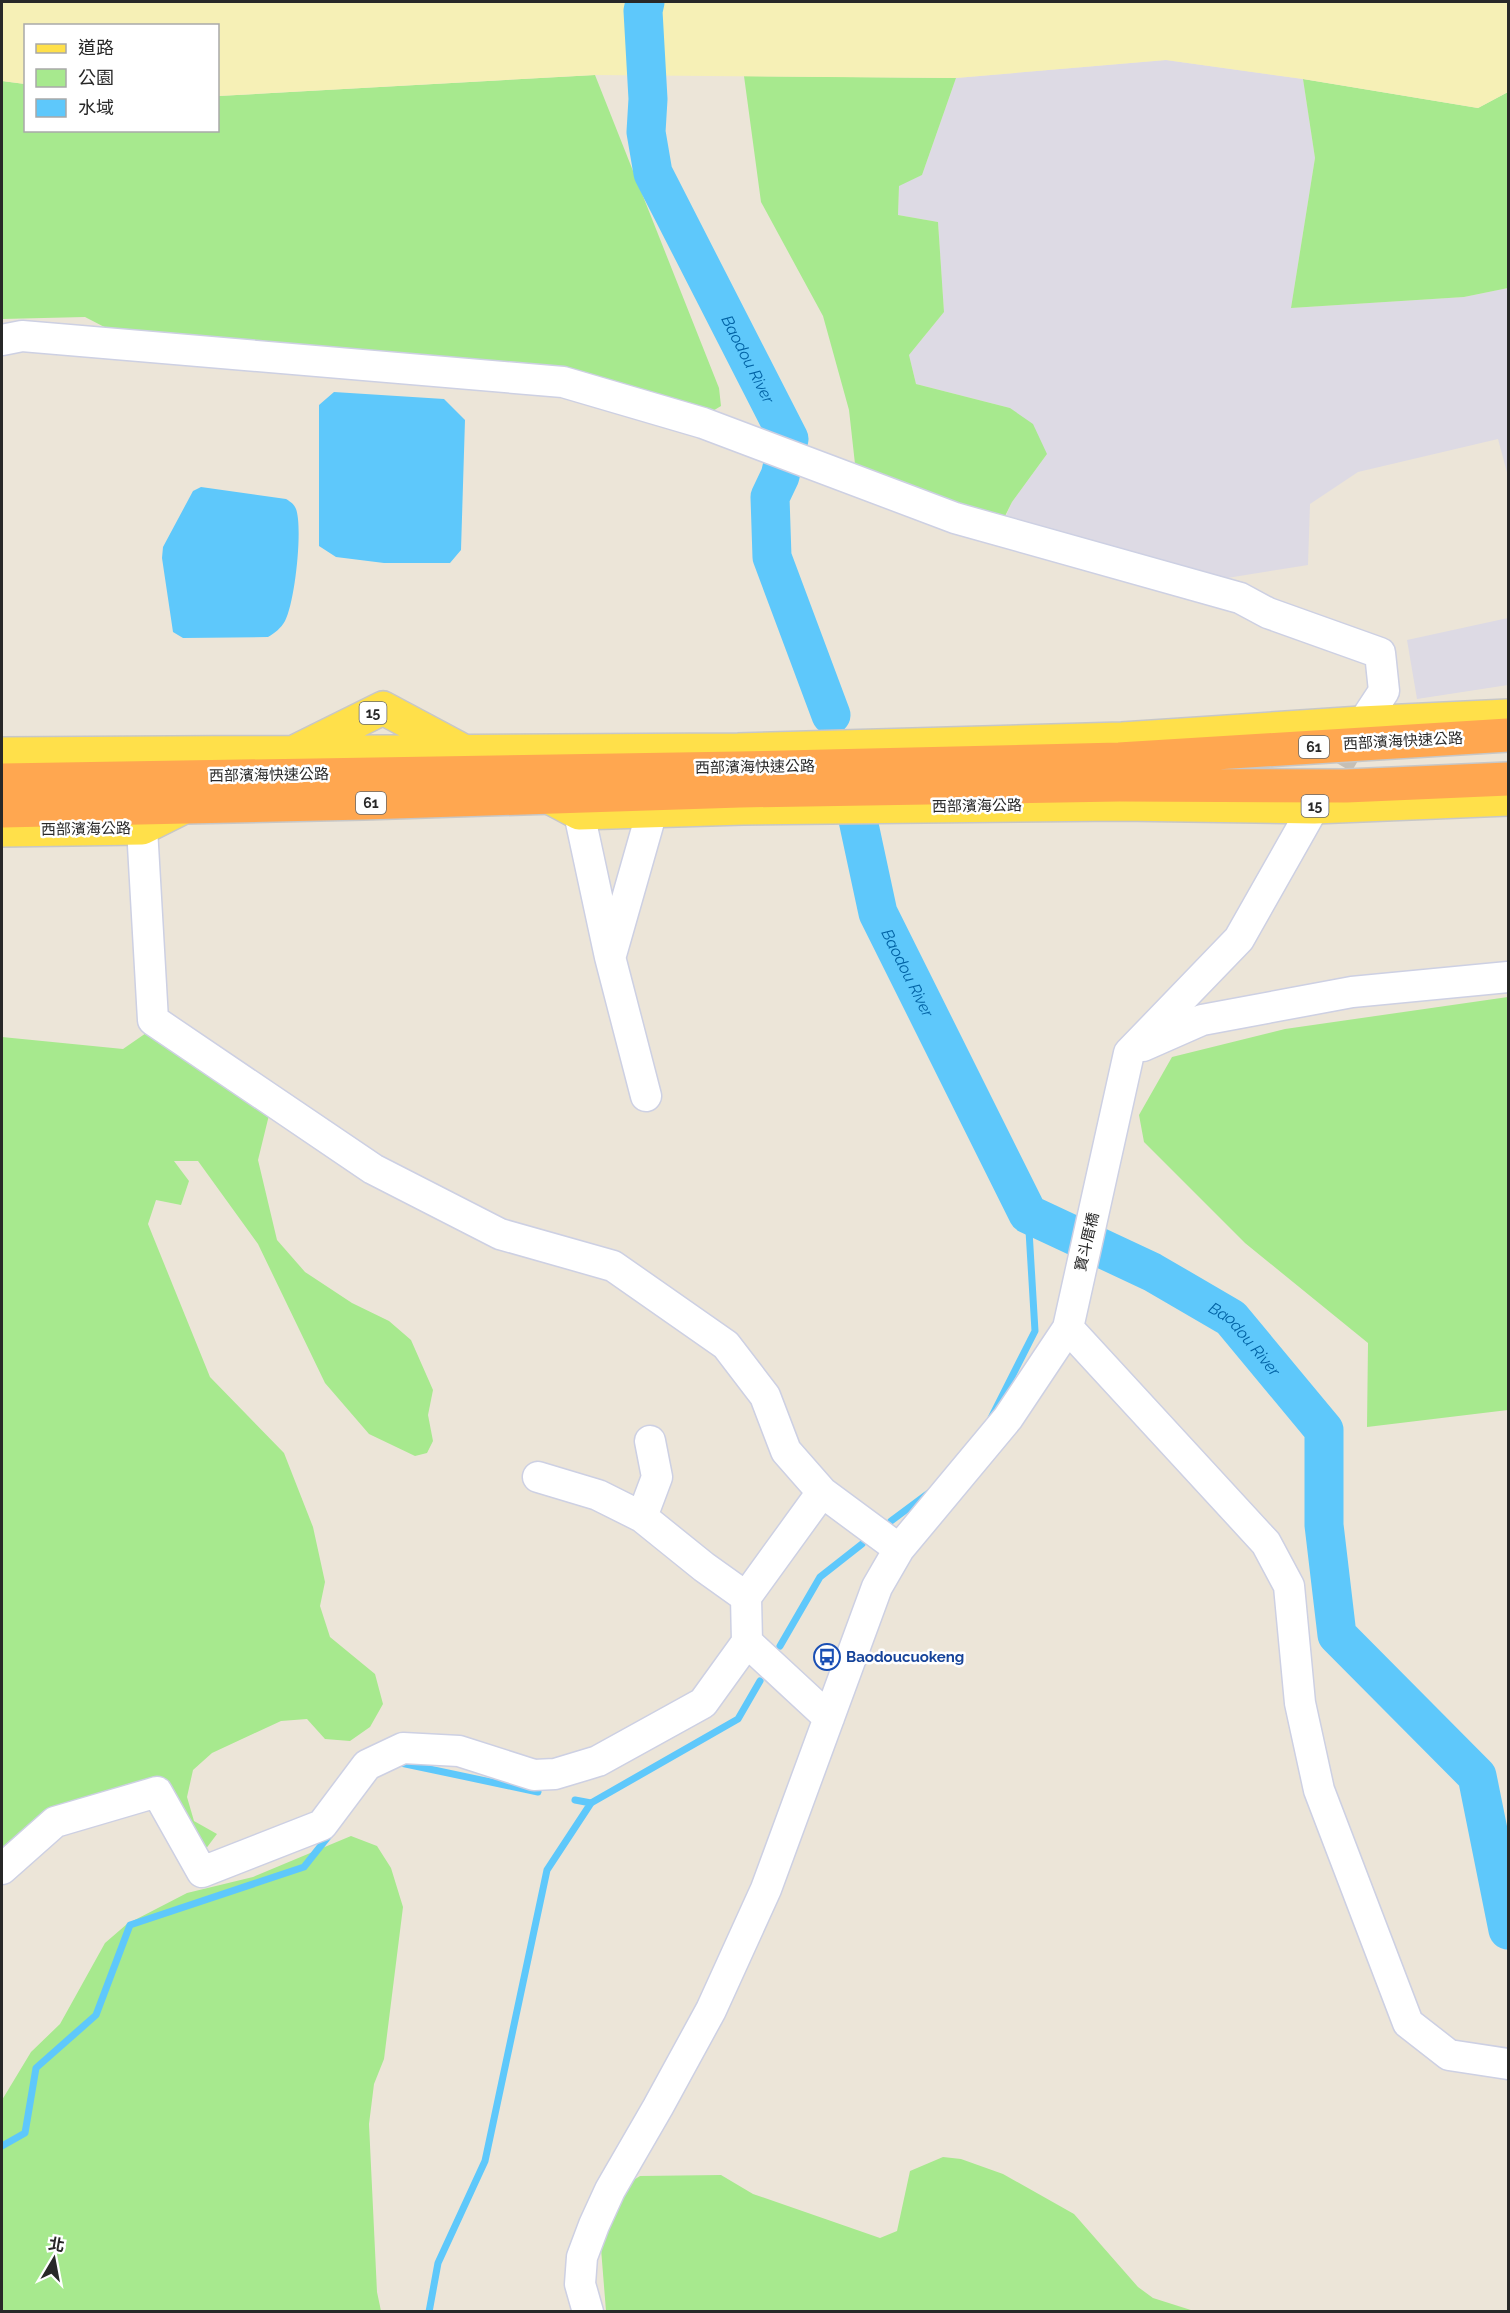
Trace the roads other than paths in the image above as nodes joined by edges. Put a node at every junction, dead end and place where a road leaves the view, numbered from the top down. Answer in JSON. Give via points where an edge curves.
{"nodes":[{"id":1,"x":2,"y":340,"type":"edge"},
{"id":2,"x":1509,"y":716,"type":"edge"},
{"id":3,"x":1360,"y":726,"type":"junction"},
{"id":4,"x":1509,"y":735,"type":"edge"},
{"id":5,"x":2,"y":754,"type":"edge"},
{"id":6,"x":1119,"y":772,"type":"junction"},
{"id":7,"x":740,"y":779,"type":"junction"},
{"id":8,"x":1509,"y":779,"type":"edge"},
{"id":9,"x":2,"y":780,"type":"edge"},
{"id":10,"x":1509,"y":798,"type":"edge"},
{"id":11,"x":1315,"y":805,"type":"junction"},
{"id":12,"x":2,"y":811,"type":"edge"},
{"id":13,"x":652,"y":811,"type":"junction"},
{"id":14,"x":579,"y":813,"type":"junction"},
{"id":15,"x":142,"y":828,"type":"junction"},
{"id":16,"x":2,"y":830,"type":"edge"},
{"id":17,"x":610,"y":957,"type":"junction"},
{"id":18,"x":1509,"y":977,"type":"edge"},
{"id":19,"x":1129,"y":1053,"type":"junction"},
{"id":20,"x":646,"y":1096,"type":"dead end"},
{"id":21,"x":1069,"y":1324,"type":"junction"},
{"id":22,"x":650,"y":1441,"type":"dead end"},
{"id":23,"x":538,"y":1477,"type":"dead end"},
{"id":24,"x":822,"y":1492,"type":"junction"},
{"id":25,"x":642,"y":1517,"type":"junction"},
{"id":26,"x":899,"y":1549,"type":"junction"},
{"id":27,"x":746,"y":1597,"type":"junction"},
{"id":28,"x":747,"y":1642,"type":"junction"},
{"id":29,"x":829,"y":1718,"type":"junction"},
{"id":30,"x":2,"y":1869,"type":"edge"},
{"id":31,"x":1509,"y":2064,"type":"edge"},
{"id":32,"x":588,"y":2312,"type":"edge"}],
"edges":[{"from":1,"to":3,"type":"street","via":[[22,336],[564,382],[703,423],[955,518],[1240,597],[1268,613],[1380,652],[1383,691]]},
{"from":2,"to":3,"type":"main road"},
{"from":3,"to":5,"type":"main road","via":[[1122,739],[738,750]]},
{"from":4,"to":6,"type":"highway","name":"西部濱海快速公路","number":"61"},
{"from":6,"to":7,"type":"highway","name":"西部濱海快速公路","number":"61"},
{"from":6,"to":8,"type":"highway","name":"西部濱海快速公路","number":"61","via":[[1346,786]]},
{"from":7,"to":9,"type":"highway","name":"西部濱海快速公路","number":"61"},
{"from":7,"to":12,"type":"highway","name":"西部濱海快速公路","number":"61","via":[[376,803]]},
{"from":10,"to":11,"type":"main road","name":"西部濱海公路","number":"15"},
{"from":11,"to":13,"type":"main road","name":"西部濱海公路","number":"15"},
{"from":11,"to":19,"type":"street","via":[[1239,939]]},
{"from":13,"to":14,"type":"main road","name":"西部濱海公路","number":"15"},
{"from":13,"to":17,"type":"street"},
{"from":14,"to":15,"type":"main road","name":"西部濱海公路","number":"15","via":[[383,708]]},
{"from":14,"to":17,"type":"street"},
{"from":15,"to":16,"type":"main road","name":"西部濱海公路","number":"15"},
{"from":15,"to":24,"type":"street","via":[[153,1020],[373,1169],[500,1234],[613,1266],[726,1345],[765,1396],[786,1451]]},
{"from":17,"to":20,"type":"street"},
{"from":18,"to":19,"type":"street","via":[[1352,992],[1202,1020]]},
{"from":19,"to":21,"type":"street","name":"寶斗厝橋"},
{"from":21,"to":26,"type":"street","via":[[1008,1418]]},
{"from":21,"to":31,"type":"street","via":[[1266,1543],[1289,1586],[1300,1704],[1319,1790],[1408,2023],[1449,2055]]},
{"from":22,"to":25,"type":"street","via":[[657,1477]]},
{"from":23,"to":25,"type":"street","via":[[598,1495]]},
{"from":24,"to":26,"type":"street"},
{"from":24,"to":27,"type":"street"},
{"from":25,"to":27,"type":"street"},
{"from":26,"to":29,"type":"street","via":[[877,1587]]},
{"from":27,"to":28,"type":"street"},
{"from":28,"to":29,"type":"street"},
{"from":28,"to":30,"type":"street","via":[[703,1703],[598,1761],[576,1768],[534,1775],[459,1751],[403,1748],[367,1765],[322,1825],[202,1872],[157,1792],[55,1822]]},
{"from":29,"to":32,"type":"street","via":[[766,1889],[711,2010],[594,2225],[581,2266],[580,2284]]}]}
